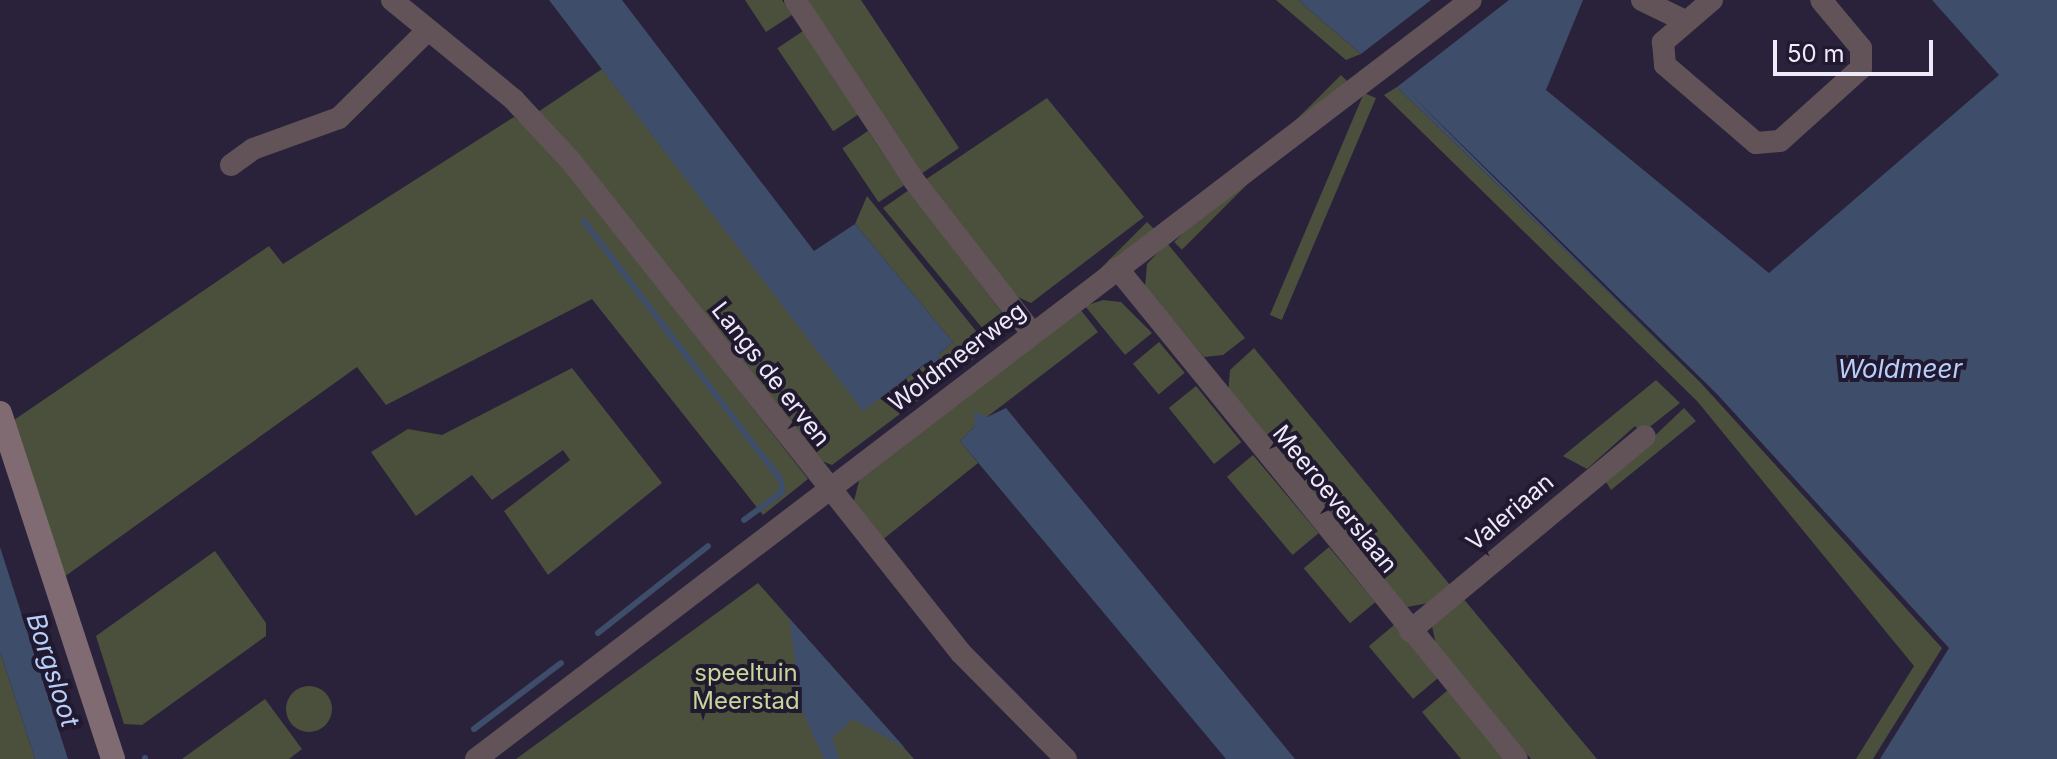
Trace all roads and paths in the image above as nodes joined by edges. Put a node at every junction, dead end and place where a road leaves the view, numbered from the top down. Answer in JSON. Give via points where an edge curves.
{"nodes":[{"id":1,"x":392,"y":0,"type":"edge"},
{"id":2,"x":795,"y":0,"type":"edge"},
{"id":3,"x":1471,"y":0,"type":"edge"},
{"id":4,"x":1642,"y":0,"type":"edge"},
{"id":5,"x":1712,"y":0,"type":"edge"},
{"id":6,"x":1821,"y":0,"type":"edge"},
{"id":7,"x":1681,"y":19,"type":"junction"},
{"id":8,"x":426,"y":32,"type":"junction"},
{"id":9,"x":231,"y":165,"type":"dead end"},
{"id":10,"x":1117,"y":268,"type":"junction"},
{"id":11,"x":1032,"y":333,"type":"junction"},
{"id":12,"x":0,"y":413,"type":"edge"},
{"id":13,"x":1645,"y":436,"type":"dead end"},
{"id":14,"x":828,"y":487,"type":"junction"},
{"id":15,"x":1410,"y":631,"type":"junction"},
{"id":16,"x":113,"y":759,"type":"edge"},
{"id":17,"x":476,"y":759,"type":"edge"},
{"id":18,"x":1066,"y":759,"type":"edge"},
{"id":19,"x":1517,"y":759,"type":"edge"}],
"edges":[{"from":1,"to":8,"type":"street","name":"Langs de erven"},
{"from":2,"to":11,"type":"street","via":[[915,182]]},
{"from":3,"to":10,"type":"street","name":"Woldmeerweg"},
{"from":4,"to":7,"type":"street"},
{"from":5,"to":7,"type":"street"},
{"from":6,"to":7,"type":"street","via":[[1861,48],[1861,68],[1780,141],[1756,143],[1665,65],[1663,42]]},
{"from":8,"to":9,"type":"street","via":[[339,118],[253,149]]},
{"from":8,"to":14,"type":"street","name":"Langs de erven","via":[[514,100],[570,160]]},
{"from":10,"to":11,"type":"street","name":"Woldmeerweg"},
{"from":10,"to":15,"type":"street","name":"Meeroeverslaan"},
{"from":11,"to":14,"type":"street","name":"Woldmeerweg"},
{"from":12,"to":16,"type":"main road"},
{"from":13,"to":15,"type":"street","name":"Valeriaan"},
{"from":14,"to":17,"type":"street","name":"Woldmeerweg"},
{"from":14,"to":18,"type":"street","name":"Langs de erven","via":[[961,653]]},
{"from":15,"to":19,"type":"street","name":"Meeroeverslaan"}]}
